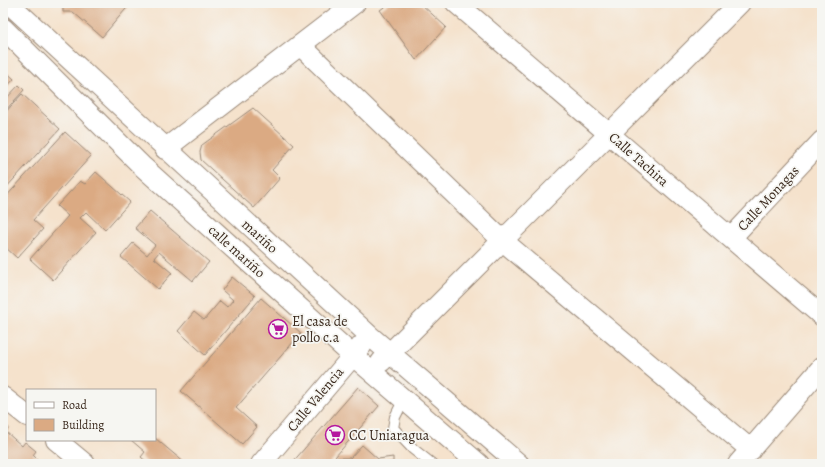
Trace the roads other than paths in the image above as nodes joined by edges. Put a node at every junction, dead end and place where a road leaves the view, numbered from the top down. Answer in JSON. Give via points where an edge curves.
{"nodes":[{"id":1,"x":6,"y":3,"type":"edge"},
{"id":2,"x":355,"y":3,"type":"edge"},
{"id":3,"x":456,"y":3,"type":"edge"},
{"id":4,"x":740,"y":3,"type":"edge"},
{"id":5,"x":3,"y":28,"type":"edge"},
{"id":6,"x":300,"y":45,"type":"junction"},
{"id":7,"x":609,"y":133,"type":"junction"},
{"id":8,"x":822,"y":141,"type":"edge"},
{"id":9,"x":165,"y":149,"type":"junction"},
{"id":10,"x":731,"y":238,"type":"junction"},
{"id":11,"x":502,"y":241,"type":"junction"},
{"id":12,"x":822,"y":316,"type":"edge"},
{"id":13,"x":370,"y":336,"type":"junction"},
{"id":14,"x":389,"y":353,"type":"junction"},
{"id":15,"x":352,"y":355,"type":"junction"},
{"id":16,"x":822,"y":367,"type":"edge"},
{"id":17,"x":371,"y":371,"type":"junction"},
{"id":18,"x":3,"y":397,"type":"edge"},
{"id":19,"x":404,"y":399,"type":"junction"},
{"id":20,"x":26,"y":415,"type":"edge"},
{"id":21,"x":57,"y":441,"type":"edge"},
{"id":22,"x":744,"y":457,"type":"edge"},
{"id":23,"x":85,"y":464,"type":"edge"},
{"id":24,"x":261,"y":464,"type":"edge"},
{"id":25,"x":432,"y":464,"type":"edge"},
{"id":26,"x":479,"y":464,"type":"edge"},
{"id":27,"x":519,"y":464,"type":"edge"}],
"edges":[{"from":1,"to":9,"type":"street","name":"mariño"},
{"from":2,"to":6,"type":"street"},
{"from":3,"to":7,"type":"street","name":"Calle Tachira"},
{"from":4,"to":7,"type":"street"},
{"from":5,"to":15,"type":"street","name":"calle mariño","via":[[143,166]]},
{"from":6,"to":9,"type":"street"},
{"from":6,"to":11,"type":"street"},
{"from":7,"to":10,"type":"street","name":"Calle Tachira"},
{"from":7,"to":11,"type":"street"},
{"from":8,"to":10,"type":"street","name":"Calle Monagas"},
{"from":9,"to":13,"type":"street","name":"mariño"},
{"from":10,"to":12,"type":"street","name":"Calle Tachira"},
{"from":11,"to":14,"type":"street"},
{"from":11,"to":22,"type":"street"},
{"from":13,"to":14,"type":"street","name":"mariño"},
{"from":13,"to":15,"type":"street","name":"Calle Valencia"},
{"from":14,"to":17,"type":"street"},
{"from":14,"to":27,"type":"street","name":"mariño"},
{"from":15,"to":17,"type":"street","name":"calle mariño"},
{"from":15,"to":24,"type":"street","name":"Calle Valencia"},
{"from":16,"to":22,"type":"street"},
{"from":17,"to":19,"type":"street","name":"calle mariño"},
{"from":18,"to":20,"type":"street"},
{"from":19,"to":25,"type":"lane","via":[[395,417],[393,428]]},
{"from":19,"to":26,"type":"street","name":"calle mariño"},
{"from":21,"to":23,"type":"street"}]}
